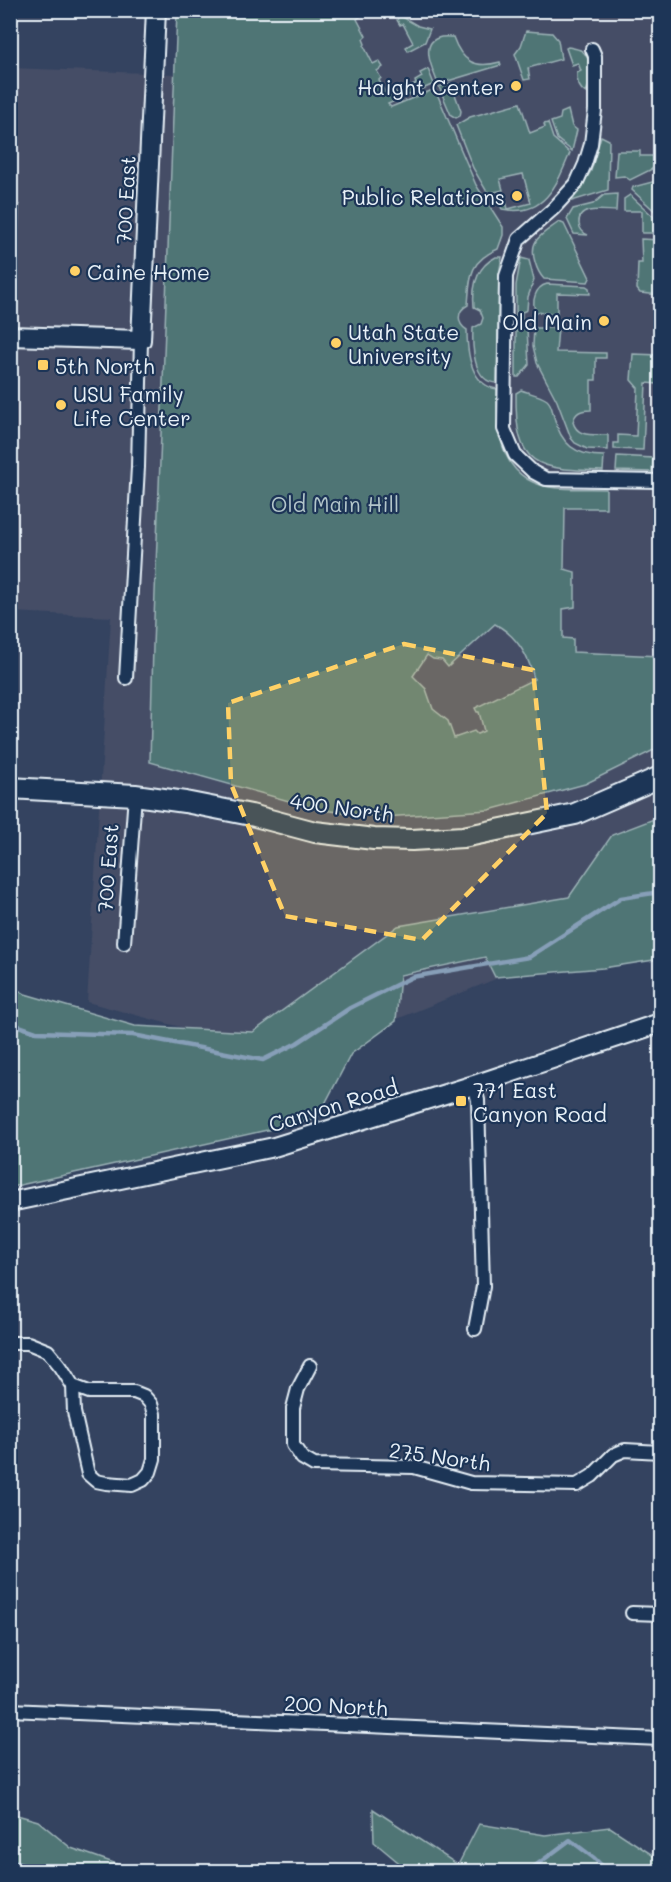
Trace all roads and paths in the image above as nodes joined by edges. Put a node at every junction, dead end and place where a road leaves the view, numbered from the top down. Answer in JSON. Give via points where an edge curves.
{"nodes":[{"id":1,"x":156,"y":10,"type":"edge"},
{"id":2,"x":592,"y":49,"type":"dead end"},
{"id":3,"x":10,"y":336,"type":"edge"},
{"id":4,"x":141,"y":340,"type":"junction"},
{"id":5,"x":660,"y":481,"type":"edge"},
{"id":6,"x":126,"y":678,"type":"dead end"},
{"id":7,"x":660,"y":777,"type":"edge"},
{"id":8,"x":10,"y":788,"type":"edge"},
{"id":9,"x":135,"y":795,"type":"junction"},
{"id":10,"x":124,"y":943,"type":"dead end"},
{"id":11,"x":660,"y":1023,"type":"edge"},
{"id":12,"x":474,"y":1085,"type":"junction"},
{"id":13,"x":10,"y":1202,"type":"edge"},
{"id":14,"x":475,"y":1329,"type":"dead end"},
{"id":15,"x":10,"y":1343,"type":"edge"},
{"id":16,"x":310,"y":1366,"type":"dead end"},
{"id":17,"x":72,"y":1386,"type":"junction"},
{"id":18,"x":660,"y":1452,"type":"edge"},
{"id":19,"x":632,"y":1613,"type":"dead end"},
{"id":20,"x":660,"y":1614,"type":"edge"},
{"id":21,"x":10,"y":1710,"type":"edge"},
{"id":22,"x":660,"y":1739,"type":"edge"}],
"edges":[{"from":1,"to":4,"type":"street","name":"700 East"},
{"from":2,"to":5,"type":"street","via":[[595,111],[585,164],[576,184],[519,239],[506,276],[504,429],[515,455],[546,478]]},
{"from":3,"to":4,"type":"street"},
{"from":4,"to":6,"type":"street","name":"700 East"},
{"from":7,"to":9,"type":"main road","name":"400 North","via":[[575,814],[463,837],[412,840],[315,832],[251,815]]},
{"from":8,"to":9,"type":"main road","name":"400 North"},
{"from":9,"to":10,"type":"street","name":"700 East"},
{"from":11,"to":12,"type":"street","name":"Canyon Road"},
{"from":12,"to":13,"type":"street","name":"Canyon Road","via":[[274,1147]]},
{"from":12,"to":14,"type":"street","via":[[478,1100],[483,1286]]},
{"from":15,"to":17,"type":"street","via":[[28,1343],[48,1351]]},
{"from":16,"to":18,"type":"street","name":"275 North","via":[[293,1408],[293,1445],[302,1458],[314,1465],[414,1467],[471,1483],[577,1485],[612,1455],[625,1450]]},
{"from":17,"to":17,"type":"street","via":[[88,1474],[106,1484],[132,1485],[143,1480],[154,1459],[151,1404],[134,1392],[89,1392]]},
{"from":19,"to":20,"type":"street"},
{"from":21,"to":22,"type":"street","name":"200 North"}]}
